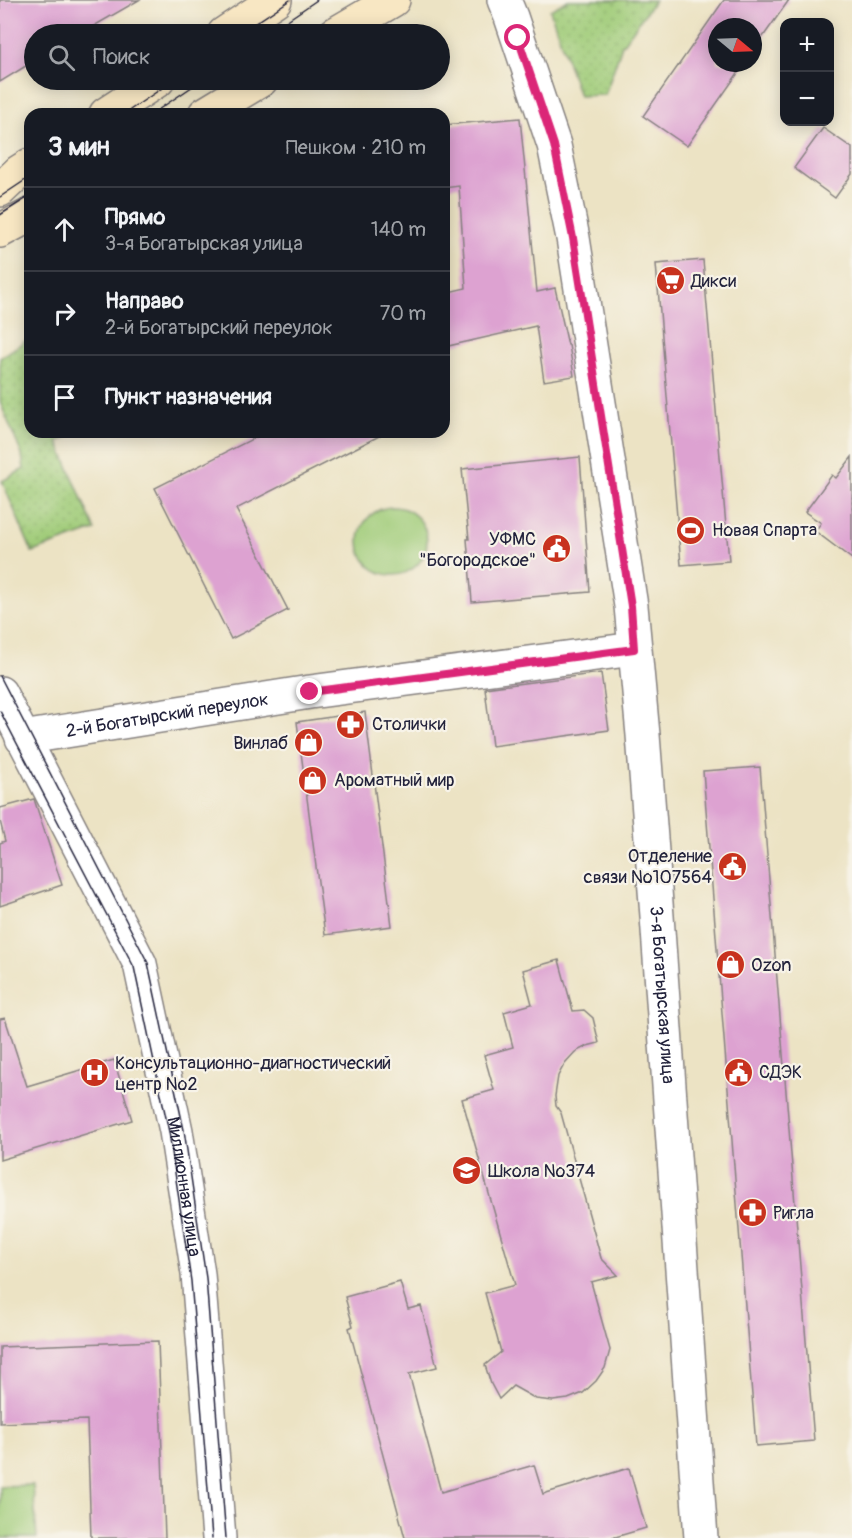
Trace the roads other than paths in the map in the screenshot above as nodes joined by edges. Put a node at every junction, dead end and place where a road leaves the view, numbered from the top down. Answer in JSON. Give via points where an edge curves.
{"nodes":[{"id":1,"x":275,"y":0,"type":"edge"},
{"id":2,"x":393,"y":0,"type":"edge"},
{"id":3,"x":504,"y":0,"type":"edge"},
{"id":4,"x":239,"y":24,"type":"edge"},
{"id":5,"x":352,"y":24,"type":"edge"},
{"id":6,"x":143,"y":90,"type":"edge"},
{"id":7,"x":245,"y":90,"type":"edge"},
{"id":8,"x":115,"y":108,"type":"edge"},
{"id":9,"x":215,"y":108,"type":"edge"},
{"id":10,"x":24,"y":169,"type":"edge"},
{"id":11,"x":0,"y":190,"type":"edge"},
{"id":12,"x":24,"y":218,"type":"edge"},
{"id":13,"x":0,"y":231,"type":"edge"},
{"id":14,"x":634,"y":649,"type":"junction"},
{"id":15,"x":0,"y":693,"type":"edge"},
{"id":16,"x":22,"y":738,"type":"junction"},
{"id":17,"x":219,"y":1538,"type":"edge"},
{"id":18,"x":701,"y":1538,"type":"edge"}],
"edges":[{"from":1,"to":4,"type":"main road"},
{"from":2,"to":5,"type":"main road"},
{"from":3,"to":14,"type":"street","name":"3-я Богатырская улица","via":[[554,145],[573,238],[631,606]]},
{"from":6,"to":8,"type":"main road"},
{"from":7,"to":9,"type":"main road"},
{"from":10,"to":11,"type":"main road"},
{"from":12,"to":13,"type":"main road"},
{"from":14,"to":16,"type":"street","name":"2-й Богатырский переулок","via":[[310,692]]},
{"from":14,"to":18,"type":"street","name":"3-я Богатырская улица"},
{"from":15,"to":16,"type":"street","name":"Миллионная улица"},
{"from":16,"to":17,"type":"street","name":"Миллионная улица","via":[[140,964],[176,1131],[198,1274]]}]}
